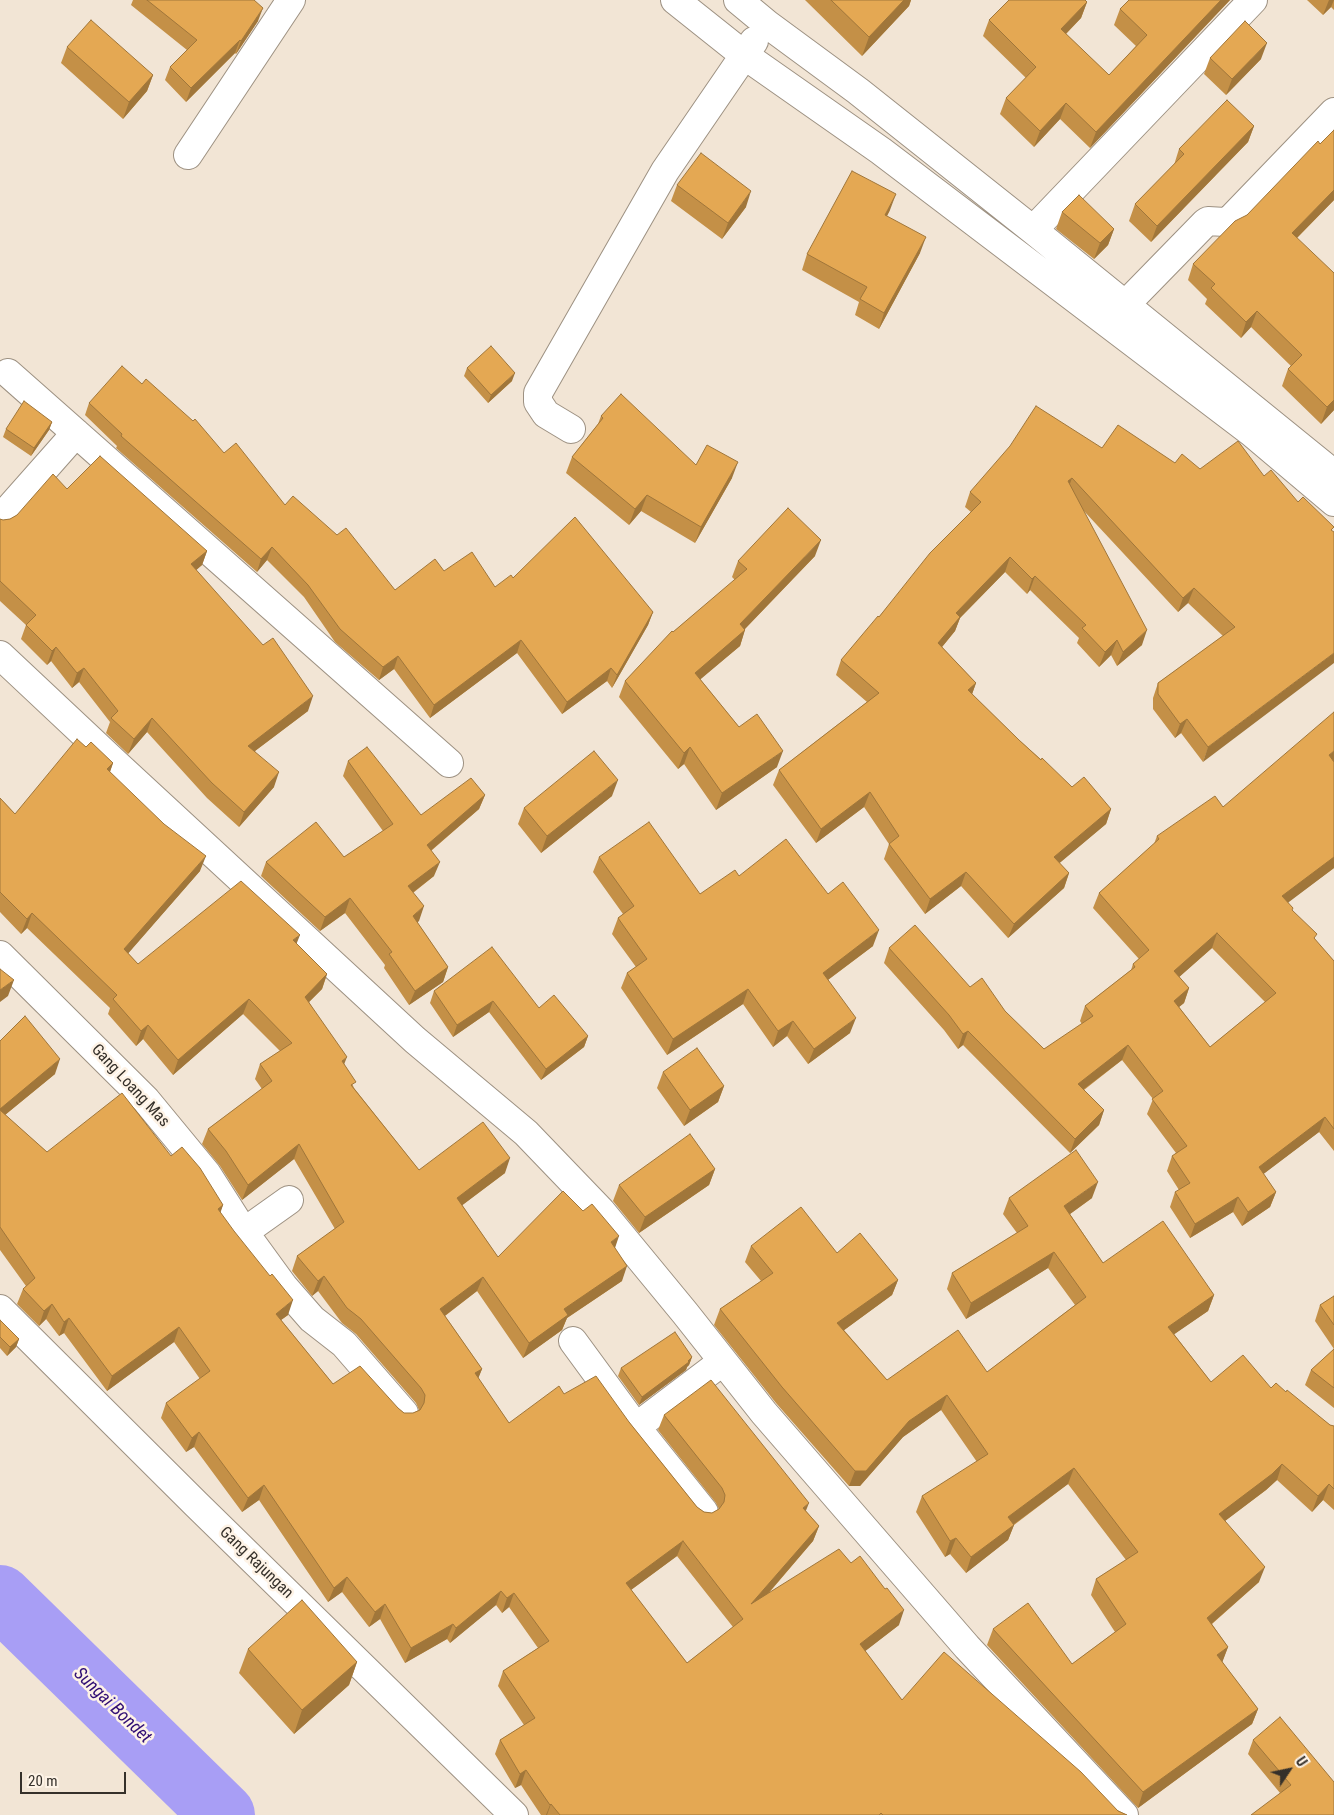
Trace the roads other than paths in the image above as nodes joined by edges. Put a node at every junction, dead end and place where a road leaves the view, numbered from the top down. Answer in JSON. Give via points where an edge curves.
{"nodes":[{"id":1,"x":291,"y":0,"type":"edge"},
{"id":2,"x":675,"y":0,"type":"edge"},
{"id":3,"x":738,"y":0,"type":"edge"},
{"id":4,"x":1253,"y":0,"type":"edge"},
{"id":5,"x":755,"y":41,"type":"junction"},
{"id":6,"x":1334,"y":112,"type":"edge"},
{"id":7,"x":188,"y":155,"type":"dead end"},
{"id":8,"x":1033,"y":230,"type":"junction"},
{"id":9,"x":1125,"y":305,"type":"junction"},
{"id":10,"x":8,"y":373,"type":"dead end"},
{"id":11,"x":571,"y":429,"type":"dead end"},
{"id":12,"x":76,"y":433,"type":"junction"},
{"id":13,"x":1334,"y":474,"type":"edge"},
{"id":14,"x":1334,"y":502,"type":"edge"},
{"id":15,"x":0,"y":519,"type":"edge"},
{"id":16,"x":0,"y":655,"type":"edge"},
{"id":17,"x":449,"y":763,"type":"dead end"},
{"id":18,"x":0,"y":955,"type":"edge"},
{"id":19,"x":289,"y":1200,"type":"dead end"},
{"id":20,"x":244,"y":1232,"type":"junction"},
{"id":21,"x":0,"y":1309,"type":"edge"},
{"id":22,"x":572,"y":1341,"type":"dead end"},
{"id":23,"x":722,"y":1362,"type":"junction"},
{"id":24,"x":404,"y":1413,"type":"edge"},
{"id":25,"x":636,"y":1426,"type":"junction"},
{"id":26,"x":704,"y":1512,"type":"edge"},
{"id":27,"x":514,"y":1815,"type":"edge"},
{"id":28,"x":1124,"y":1815,"type":"edge"}],
"edges":[{"from":1,"to":7,"type":"street"},
{"from":2,"to":5,"type":"street"},
{"from":3,"to":5,"type":"street"},
{"from":4,"to":8,"type":"street"},
{"from":5,"to":8,"type":"street","via":[[858,91]]},
{"from":5,"to":11,"type":"street","via":[[665,171],[538,392],[538,402],[546,414]]},
{"from":5,"to":14,"type":"street","via":[[889,157],[1262,441]]},
{"from":6,"to":9,"type":"street","via":[[1230,220],[1205,223]]},
{"from":8,"to":9,"type":"street"},
{"from":9,"to":13,"type":"street"},
{"from":10,"to":12,"type":"street"},
{"from":12,"to":15,"type":"street"},
{"from":12,"to":17,"type":"street"},
{"from":16,"to":23,"type":"street","via":[[415,1040],[526,1133],[601,1211]]},
{"from":18,"to":20,"type":"street","name":"Gang Loang Mas","via":[[146,1100],[207,1174]]},
{"from":19,"to":20,"type":"street"},
{"from":20,"to":24,"type":"street","name":"Gang Loang Mas","via":[[312,1319],[344,1344]]},
{"from":21,"to":27,"type":"street","name":"Gang Rajungan"},
{"from":22,"to":25,"type":"street"},
{"from":23,"to":25,"type":"street"},
{"from":23,"to":28,"type":"street","via":[[967,1647]]},
{"from":25,"to":26,"type":"street"}]}
